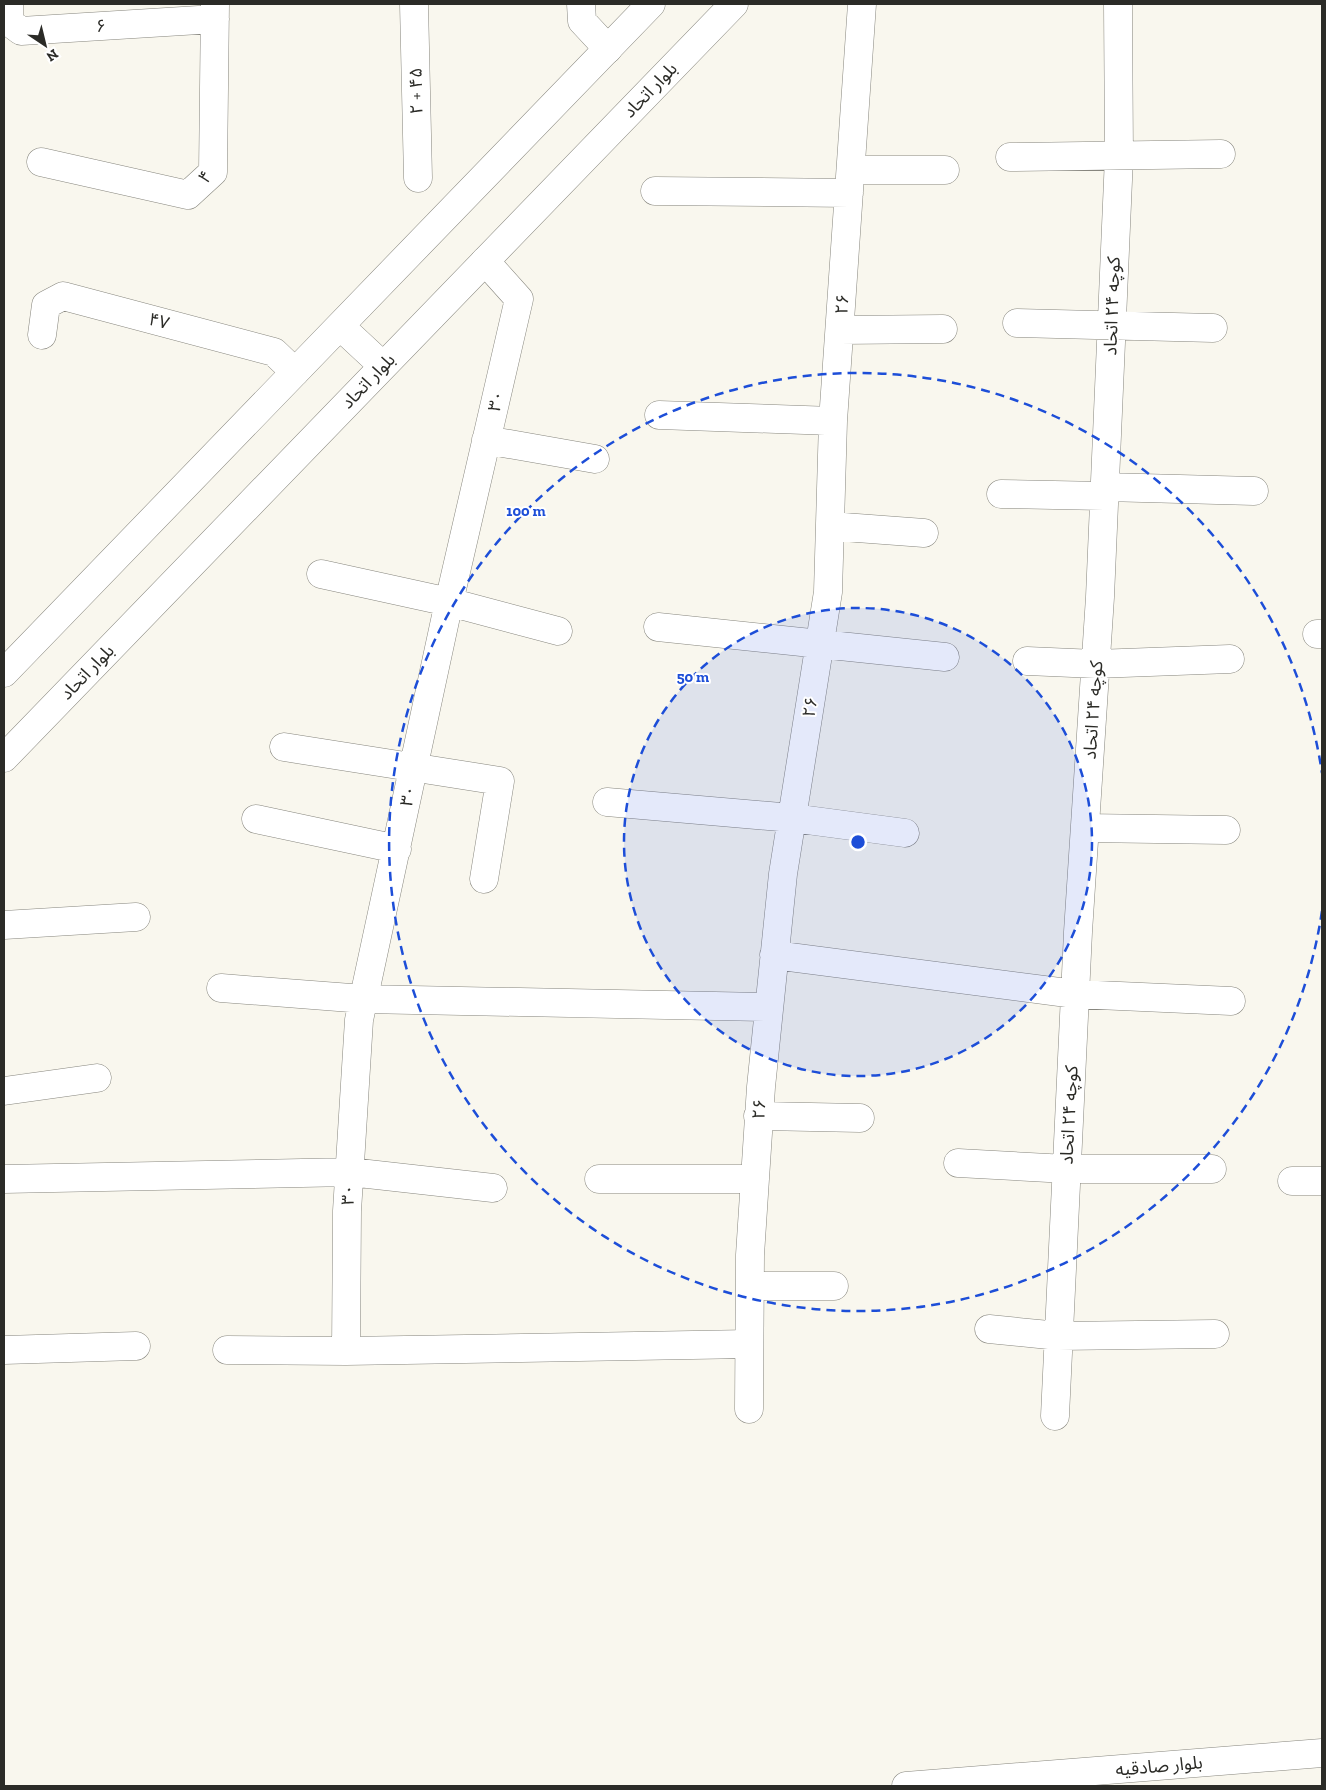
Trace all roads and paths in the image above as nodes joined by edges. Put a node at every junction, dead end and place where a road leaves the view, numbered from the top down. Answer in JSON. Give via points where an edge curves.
{"nodes":[{"id":1,"x":9,"y":4,"type":"edge"},
{"id":2,"x":414,"y":4,"type":"edge"},
{"id":3,"x":581,"y":4,"type":"edge"},
{"id":4,"x":652,"y":4,"type":"edge"},
{"id":5,"x":734,"y":4,"type":"edge"},
{"id":6,"x":862,"y":4,"type":"edge"},
{"id":7,"x":1118,"y":4,"type":"edge"},
{"id":8,"x":215,"y":12,"type":"edge"},
{"id":9,"x":608,"y":49,"type":"junction"},
{"id":10,"x":1221,"y":154,"type":"dead end"},
{"id":11,"x":1010,"y":157,"type":"dead end"},
{"id":12,"x":1119,"y":157,"type":"junction"},
{"id":13,"x":41,"y":162,"type":"dead end"},
{"id":14,"x":944,"y":170,"type":"dead end"},
{"id":15,"x":418,"y":178,"type":"dead end"},
{"id":16,"x":850,"y":181,"type":"junction"},
{"id":17,"x":656,"y":191,"type":"dead end"},
{"id":18,"x":485,"y":261,"type":"junction"},
{"id":19,"x":1017,"y":323,"type":"dead end"},
{"id":20,"x":340,"y":326,"type":"junction"},
{"id":21,"x":1111,"y":326,"type":"junction"},
{"id":22,"x":1213,"y":328,"type":"dead end"},
{"id":23,"x":943,"y":329,"type":"dead end"},
{"id":24,"x":840,"y":330,"type":"junction"},
{"id":25,"x":42,"y":334,"type":"dead end"},
{"id":26,"x":383,"y":366,"type":"junction"},
{"id":27,"x":295,"y":372,"type":"junction"},
{"id":28,"x":659,"y":415,"type":"dead end"},
{"id":29,"x":834,"y":421,"type":"junction"},
{"id":30,"x":486,"y":440,"type":"junction"},
{"id":31,"x":595,"y":459,"type":"dead end"},
{"id":32,"x":1104,"y":491,"type":"junction"},
{"id":33,"x":1254,"y":491,"type":"dead end"},
{"id":34,"x":1001,"y":494,"type":"dead end"},
{"id":35,"x":830,"y":526,"type":"junction"},
{"id":36,"x":924,"y":533,"type":"dead end"},
{"id":37,"x":322,"y":574,"type":"dead end"},
{"id":38,"x":449,"y":602,"type":"junction"},
{"id":39,"x":658,"y":627,"type":"dead end"},
{"id":40,"x":558,"y":631,"type":"dead end"},
{"id":41,"x":820,"y":645,"type":"junction"},
{"id":42,"x":945,"y":657,"type":"dead end"},
{"id":43,"x":1230,"y":659,"type":"dead end"},
{"id":44,"x":1027,"y":662,"type":"dead end"},
{"id":45,"x":1096,"y":664,"type":"junction"},
{"id":46,"x":4,"y":673,"type":"edge"},
{"id":47,"x":284,"y":747,"type":"dead end"},
{"id":48,"x":4,"y":758,"type":"edge"},
{"id":49,"x":414,"y":768,"type":"junction"},
{"id":50,"x":607,"y":802,"type":"dead end"},
{"id":51,"x":792,"y":818,"type":"junction"},
{"id":52,"x":256,"y":820,"type":"dead end"},
{"id":53,"x":1085,"y":828,"type":"junction"},
{"id":54,"x":1226,"y":830,"type":"dead end"},
{"id":55,"x":905,"y":833,"type":"dead end"},
{"id":56,"x":397,"y":849,"type":"junction"},
{"id":57,"x":484,"y":879,"type":"dead end"},
{"id":58,"x":136,"y":917,"type":"dead end"},
{"id":59,"x":4,"y":925,"type":"edge"},
{"id":60,"x":774,"y":955,"type":"junction"},
{"id":61,"x":221,"y":988,"type":"dead end"},
{"id":62,"x":1075,"y":994,"type":"junction"},
{"id":63,"x":364,"y":999,"type":"junction"},
{"id":64,"x":1231,"y":1001,"type":"dead end"},
{"id":65,"x":769,"y":1007,"type":"junction"},
{"id":66,"x":97,"y":1078,"type":"dead end"},
{"id":67,"x":4,"y":1090,"type":"edge"},
{"id":68,"x":758,"y":1116,"type":"junction"},
{"id":69,"x":860,"y":1118,"type":"dead end"},
{"id":70,"x":958,"y":1163,"type":"dead end"},
{"id":71,"x":1067,"y":1169,"type":"junction"},
{"id":72,"x":1212,"y":1169,"type":"dead end"},
{"id":73,"x":350,"y":1172,"type":"junction"},
{"id":74,"x":4,"y":1179,"type":"edge"},
{"id":75,"x":599,"y":1179,"type":"dead end"},
{"id":76,"x":755,"y":1179,"type":"junction"},
{"id":77,"x":1322,"y":1181,"type":"edge"},
{"id":78,"x":1292,"y":1182,"type":"dead end"},
{"id":79,"x":493,"y":1188,"type":"dead end"},
{"id":80,"x":750,"y":1286,"type":"junction"},
{"id":81,"x":834,"y":1286,"type":"dead end"},
{"id":82,"x":989,"y":1329,"type":"dead end"},
{"id":83,"x":1215,"y":1334,"type":"dead end"},
{"id":84,"x":1059,"y":1336,"type":"junction"},
{"id":85,"x":749,"y":1344,"type":"junction"},
{"id":86,"x":136,"y":1346,"type":"dead end"},
{"id":87,"x":4,"y":1350,"type":"edge"},
{"id":88,"x":227,"y":1350,"type":"dead end"},
{"id":89,"x":346,"y":1351,"type":"junction"},
{"id":90,"x":749,"y":1409,"type":"dead end"},
{"id":91,"x":1055,"y":1416,"type":"dead end"},
{"id":92,"x":1322,"y":1753,"type":"edge"},
{"id":93,"x":906,"y":1786,"type":"edge"}],
"edges":[{"from":1,"to":8,"type":"street","name":"۶","via":[[9,22],[21,31]]},
{"from":2,"to":15,"type":"street","name":"۲ + ۴۵"},
{"from":3,"to":9,"type":"street","via":[[582,22]]},
{"from":4,"to":9,"type":"street"},
{"from":5,"to":18,"type":"street","name":"بلوار اتحاد"},
{"from":6,"to":16,"type":"street","name":"۲۶"},
{"from":7,"to":12,"type":"street","name":"کوچه ۲۴ اتحاد"},
{"from":8,"to":13,"type":"street","name":"۴","via":[[213,172],[188,196]]},
{"from":9,"to":20,"type":"street"},
{"from":10,"to":12,"type":"street"},
{"from":11,"to":12,"type":"street"},
{"from":12,"to":21,"type":"street","name":"کوچه ۲۴ اتحاد"},
{"from":14,"to":16,"type":"street"},
{"from":16,"to":17,"type":"street"},
{"from":16,"to":24,"type":"street","name":"۲۶"},
{"from":18,"to":26,"type":"street","name":"بلوار اتحاد"},
{"from":18,"to":30,"type":"street","name":"۳۰","via":[[519,299]]},
{"from":19,"to":21,"type":"street"},
{"from":20,"to":26,"type":"street"},
{"from":20,"to":27,"type":"street"},
{"from":21,"to":22,"type":"street"},
{"from":21,"to":32,"type":"street","name":"کوچه ۲۴ اتحاد"},
{"from":23,"to":24,"type":"street"},
{"from":24,"to":29,"type":"street","name":"۲۶"},
{"from":25,"to":27,"type":"street","name":"۴۷","via":[[46,305],[63,296],[274,352]]},
{"from":26,"to":48,"type":"street","name":"بلوار اتحاد"},
{"from":27,"to":46,"type":"street"},
{"from":28,"to":29,"type":"street"},
{"from":29,"to":35,"type":"street","name":"۲۶"},
{"from":30,"to":31,"type":"street"},
{"from":30,"to":38,"type":"street","name":"۳۰"},
{"from":32,"to":33,"type":"street"},
{"from":32,"to":34,"type":"street"},
{"from":32,"to":45,"type":"street","name":"کوچه ۲۴ اتحاد"},
{"from":35,"to":36,"type":"street"},
{"from":35,"to":41,"type":"street","name":"۲۶","via":[[828,592]]},
{"from":37,"to":38,"type":"street"},
{"from":38,"to":40,"type":"street"},
{"from":38,"to":49,"type":"street","name":"۳۰"},
{"from":39,"to":41,"type":"street"},
{"from":41,"to":42,"type":"street"},
{"from":41,"to":51,"type":"street","name":"۲۶"},
{"from":43,"to":45,"type":"street"},
{"from":44,"to":45,"type":"street"},
{"from":45,"to":53,"type":"street","name":"کوچه ۲۴ اتحاد"},
{"from":47,"to":49,"type":"street"},
{"from":49,"to":56,"type":"street","name":"۳۰"},
{"from":49,"to":57,"type":"street","via":[[500,781]]},
{"from":50,"to":51,"type":"street"},
{"from":51,"to":55,"type":"street"},
{"from":51,"to":60,"type":"street","name":"۲۶"},
{"from":52,"to":56,"type":"street"},
{"from":53,"to":54,"type":"street"},
{"from":53,"to":62,"type":"street","name":"کوچه ۲۴ اتحاد"},
{"from":56,"to":63,"type":"street","name":"۳۰"},
{"from":58,"to":59,"type":"street"},
{"from":60,"to":62,"type":"street"},
{"from":60,"to":65,"type":"street","name":"۲۶"},
{"from":61,"to":63,"type":"street"},
{"from":62,"to":64,"type":"street"},
{"from":62,"to":71,"type":"street","name":"کوچه ۲۴ اتحاد"},
{"from":63,"to":65,"type":"street"},
{"from":63,"to":73,"type":"street","name":"۳۰","via":[[359,1020]]},
{"from":65,"to":68,"type":"street","name":"۲۶"},
{"from":66,"to":67,"type":"street"},
{"from":68,"to":69,"type":"street"},
{"from":68,"to":76,"type":"street","name":"۲۶"},
{"from":70,"to":71,"type":"street"},
{"from":71,"to":72,"type":"street"},
{"from":71,"to":84,"type":"street","name":"کوچه ۲۴ اتحاد"},
{"from":73,"to":74,"type":"street"},
{"from":73,"to":79,"type":"street"},
{"from":73,"to":89,"type":"street","name":"۳۰"},
{"from":75,"to":76,"type":"street"},
{"from":76,"to":80,"type":"street","name":"۲۶"},
{"from":77,"to":78,"type":"street"},
{"from":80,"to":81,"type":"street"},
{"from":80,"to":85,"type":"street","name":"۲۶"},
{"from":82,"to":84,"type":"street"},
{"from":83,"to":84,"type":"street"},
{"from":84,"to":91,"type":"street","name":"کوچه ۲۴ اتحاد"},
{"from":85,"to":89,"type":"street"},
{"from":85,"to":90,"type":"street","name":"۲۶"},
{"from":86,"to":87,"type":"street"},
{"from":88,"to":89,"type":"street"},
{"from":92,"to":93,"type":"street","name":"بلوار صادقیه"}]}
